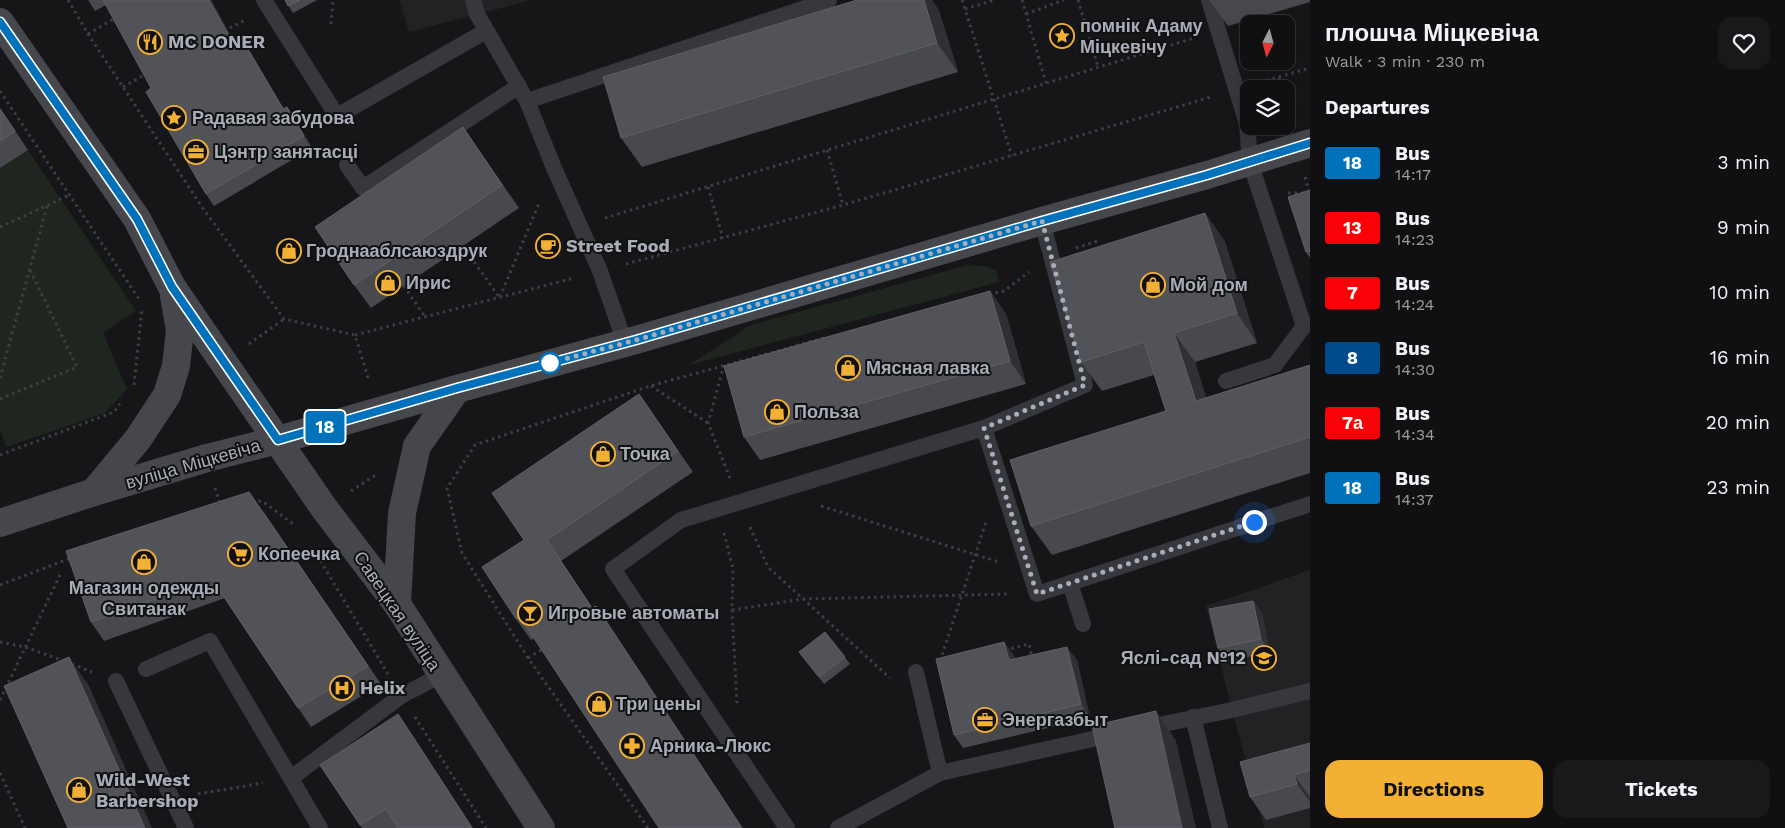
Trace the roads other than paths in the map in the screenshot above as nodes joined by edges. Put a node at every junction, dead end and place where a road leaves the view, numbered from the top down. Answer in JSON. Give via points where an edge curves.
{"nodes":[{"id":1,"x":473,"y":0,"type":"edge"},
{"id":2,"x":829,"y":0,"type":"edge"},
{"id":3,"x":1209,"y":0,"type":"edge"},
{"id":4,"x":266,"y":3,"type":"edge"},
{"id":5,"x":0,"y":22,"type":"edge"},
{"id":6,"x":486,"y":31,"type":"junction"},
{"id":7,"x":523,"y":94,"type":"junction"},
{"id":8,"x":1310,"y":143,"type":"edge"},
{"id":9,"x":1250,"y":162,"type":"junction"},
{"id":10,"x":347,"y":165,"type":"dead end"},
{"id":11,"x":1042,"y":221,"type":"junction"},
{"id":12,"x":172,"y":287,"type":"junction"},
{"id":13,"x":1307,"y":325,"type":"edge"},
{"id":14,"x":625,"y":343,"type":"junction"},
{"id":15,"x":1226,"y":381,"type":"dead end"},
{"id":16,"x":457,"y":388,"type":"junction"},
{"id":17,"x":984,"y":428,"type":"junction"},
{"id":18,"x":278,"y":440,"type":"junction"},
{"id":19,"x":94,"y":492,"type":"junction"},
{"id":20,"x":1310,"y":504,"type":"edge"},
{"id":21,"x":0,"y":522,"type":"edge"},
{"id":22,"x":1070,"y":583,"type":"junction"},
{"id":23,"x":397,"y":604,"type":"junction"},
{"id":24,"x":1083,"y":624,"type":"dead end"},
{"id":25,"x":146,"y":669,"type":"dead end"},
{"id":26,"x":916,"y":672,"type":"road end"},
{"id":27,"x":442,"y":675,"type":"junction"},
{"id":28,"x":116,"y":680,"type":"road end"},
{"id":29,"x":1310,"y":691,"type":"edge"},
{"id":30,"x":1193,"y":717,"type":"junction"},
{"id":31,"x":940,"y":773,"type":"junction"},
{"id":32,"x":291,"y":778,"type":"junction"},
{"id":33,"x":186,"y":828,"type":"edge"},
{"id":34,"x":320,"y":828,"type":"edge"},
{"id":35,"x":541,"y":828,"type":"edge"},
{"id":36,"x":787,"y":828,"type":"edge"},
{"id":37,"x":838,"y":828,"type":"edge"},
{"id":38,"x":1220,"y":828,"type":"edge"}],
"edges":[{"from":1,"to":6,"type":"lane"},
{"from":2,"to":7,"type":"lane"},
{"from":3,"to":9,"type":"lane","via":[[1247,124]]},
{"from":4,"to":6,"type":"lane","via":[[337,116]]},
{"from":5,"to":12,"type":"main road","name":"Савецкая вуліца","via":[[137,219]]},
{"from":6,"to":7,"type":"lane"},
{"from":7,"to":10,"type":"lane","via":[[363,188]]},
{"from":7,"to":14,"type":"lane","via":[[600,271]]},
{"from":8,"to":9,"type":"main road","name":"вуліца Міцкевіча"},
{"from":9,"to":11,"type":"main road","name":"вуліца Міцкевіча"},
{"from":9,"to":13,"type":"lane"},
{"from":11,"to":14,"type":"main road","name":"вуліца Міцкевіча"},
{"from":11,"to":17,"type":"lane","via":[[1085,385]]},
{"from":12,"to":18,"type":"main road","name":"Савецкая вуліца"},
{"from":12,"to":19,"type":"main road","via":[[180,330],[176,366],[167,395],[138,439]]},
{"from":13,"to":15,"type":"lane","via":[[1275,365]]},
{"from":14,"to":16,"type":"main road","name":"вуліца Міцкевіча"},
{"from":16,"to":18,"type":"main road","name":"вуліца Міцкевіча"},
{"from":16,"to":23,"type":"main road","via":[[417,446],[402,513]]},
{"from":17,"to":22,"type":"lane","via":[[1037,594]]},
{"from":17,"to":36,"type":"lane","via":[[681,520],[613,569]]},
{"from":18,"to":19,"type":"main road","name":"вуліца Міцкевіча"},
{"from":18,"to":23,"type":"main road","name":"Савецкая вуліца","via":[[324,508]]},
{"from":19,"to":21,"type":"main road","name":"вуліца Міцкевіча"},
{"from":20,"to":22,"type":"lane"},
{"from":22,"to":24,"type":"lane"},
{"from":23,"to":27,"type":"main road","name":"Савецкая вуліца"},
{"from":25,"to":32,"type":"lane","via":[[210,642]]},
{"from":26,"to":31,"type":"lane"},
{"from":27,"to":32,"type":"lane","via":[[401,696]]},
{"from":27,"to":35,"type":"main road","name":"Савецкая вуліца"},
{"from":28,"to":33,"type":"lane"},
{"from":29,"to":30,"type":"lane"},
{"from":30,"to":31,"type":"lane"},
{"from":30,"to":38,"type":"lane"},
{"from":31,"to":37,"type":"lane"},
{"from":32,"to":34,"type":"lane"}]}
